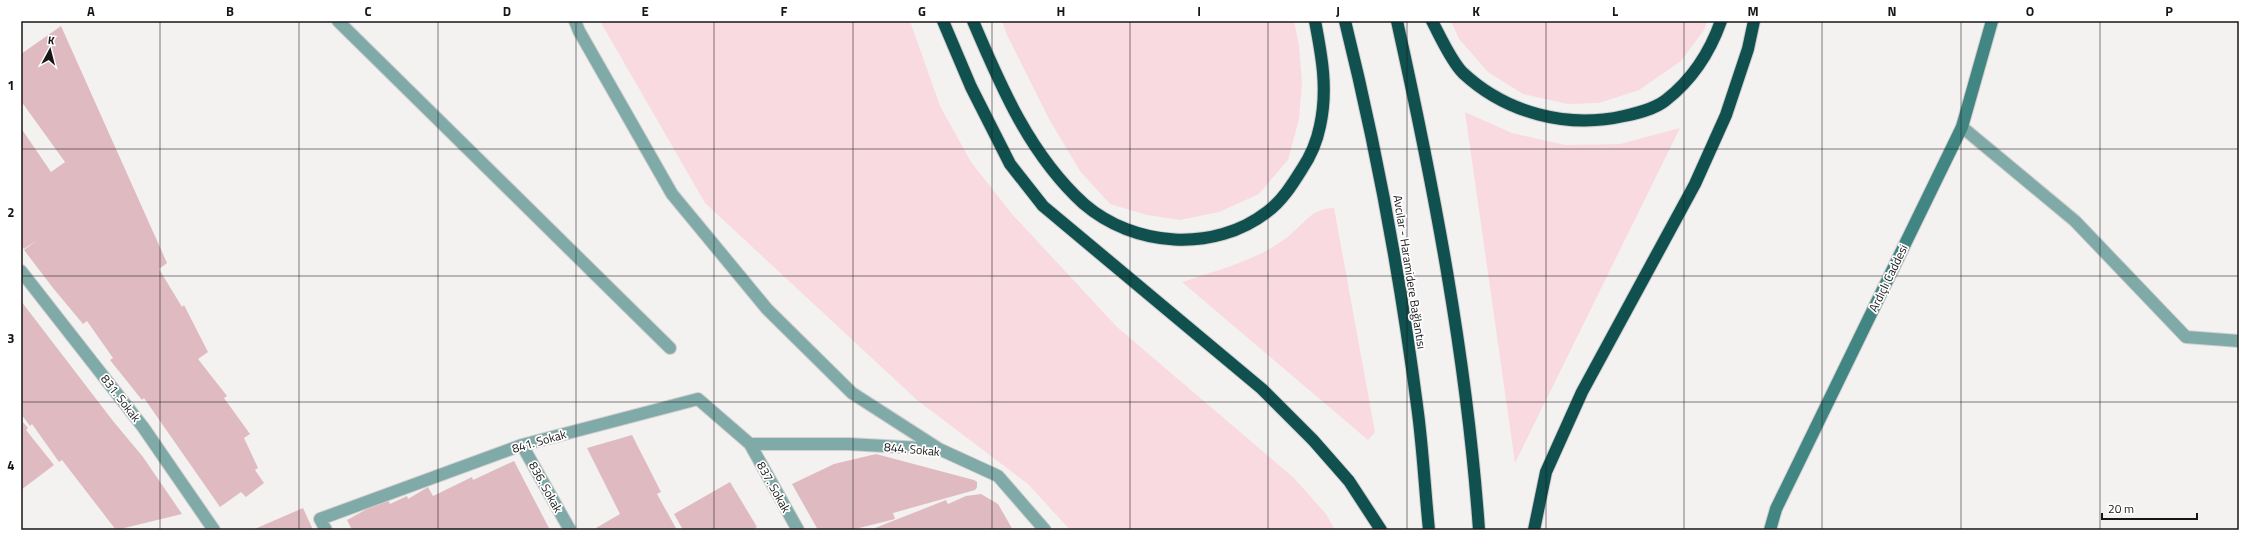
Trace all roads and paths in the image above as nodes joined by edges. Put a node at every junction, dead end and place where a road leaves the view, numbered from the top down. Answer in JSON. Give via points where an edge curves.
{"nodes":[{"id":1,"x":338,"y":21,"type":"edge"},
{"id":2,"x":575,"y":21,"type":"edge"},
{"id":3,"x":943,"y":21,"type":"edge"},
{"id":4,"x":973,"y":21,"type":"edge"},
{"id":5,"x":1315,"y":21,"type":"edge"},
{"id":6,"x":1345,"y":21,"type":"edge"},
{"id":7,"x":1397,"y":21,"type":"edge"},
{"id":8,"x":1432,"y":21,"type":"edge"},
{"id":9,"x":1721,"y":21,"type":"edge"},
{"id":10,"x":1754,"y":21,"type":"edge"},
{"id":11,"x":1992,"y":21,"type":"edge"},
{"id":12,"x":1962,"y":127,"type":"junction"},
{"id":13,"x":21,"y":271,"type":"edge"},
{"id":14,"x":2239,"y":341,"type":"edge"},
{"id":15,"x":670,"y":348,"type":"dead end"},
{"id":16,"x":750,"y":444,"type":"junction"},
{"id":17,"x":522,"y":445,"type":"junction"},
{"id":18,"x":939,"y":449,"type":"junction"},
{"id":19,"x":214,"y":530,"type":"edge"},
{"id":20,"x":326,"y":530,"type":"edge"},
{"id":21,"x":570,"y":530,"type":"edge"},
{"id":22,"x":798,"y":530,"type":"edge"},
{"id":23,"x":1045,"y":530,"type":"edge"},
{"id":24,"x":1381,"y":530,"type":"edge"},
{"id":25,"x":1429,"y":530,"type":"edge"},
{"id":26,"x":1479,"y":530,"type":"edge"},
{"id":27,"x":1534,"y":530,"type":"edge"},
{"id":28,"x":1770,"y":530,"type":"edge"}],
"edges":[{"from":1,"to":15,"type":"street"},
{"from":2,"to":18,"type":"street","via":[[672,194],[766,309],[852,393]]},
{"from":3,"to":24,"type":"highway","via":[[971,87],[1010,164],[1043,206],[1262,389],[1349,480]]},
{"from":4,"to":5,"type":"highway","via":[[998,80],[1022,125],[1049,167],[1085,204],[1120,227],[1156,238],[1193,241],[1233,230],[1266,213],[1290,190],[1309,158],[1320,128],[1325,90]]},
{"from":6,"to":25,"type":"highway","name":"Avcılar - Haramidere Bağlantısı","via":[[1398,277],[1418,414]]},
{"from":7,"to":26,"type":"highway","via":[[1426,158],[1464,383]]},
{"from":8,"to":9,"type":"highway","via":[[1462,72],[1496,99],[1543,116],[1577,122],[1641,112],[1666,100],[1694,74],[1713,42]]},
{"from":10,"to":27,"type":"highway","via":[[1748,49],[1726,115],[1695,184],[1582,392],[1546,472]]},
{"from":11,"to":12,"type":"main road","name":"Ardıçlı Caddesi"},
{"from":12,"to":14,"type":"street","via":[[2075,221],[2186,337]]},
{"from":12,"to":28,"type":"main road","name":"Ardıçlı Caddesi","via":[[1776,509]]},
{"from":13,"to":19,"type":"street","name":"831. Sokak","via":[[143,426]]},
{"from":16,"to":17,"type":"street","name":"841. Sokak","via":[[698,400]]},
{"from":16,"to":18,"type":"street","name":"844. Sokak","via":[[848,444]]},
{"from":16,"to":22,"type":"street","name":"837. Sokak"},
{"from":17,"to":20,"type":"street","name":"841. Sokak","via":[[320,519]]},
{"from":17,"to":21,"type":"street","name":"836. Sokak"},
{"from":18,"to":23,"type":"street","name":"844. Sokak","via":[[998,476]]}]}
